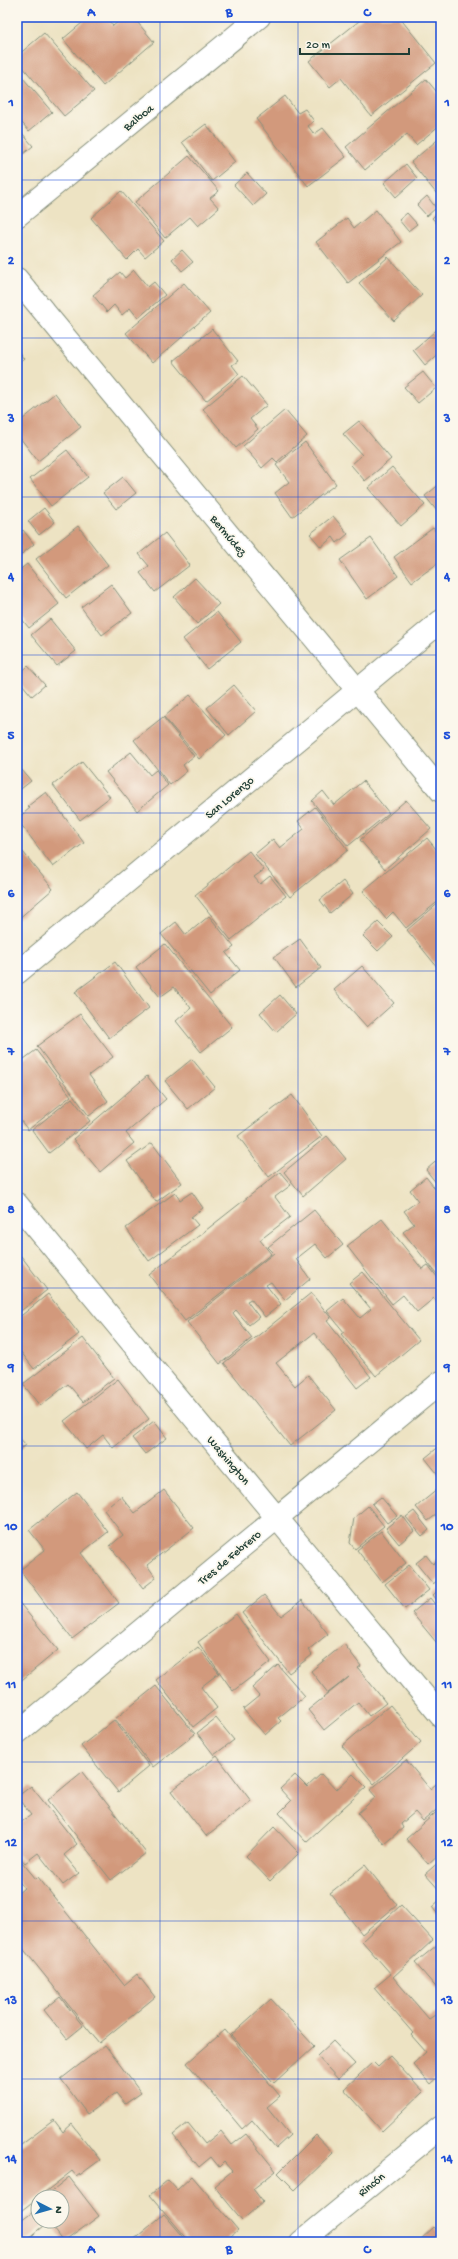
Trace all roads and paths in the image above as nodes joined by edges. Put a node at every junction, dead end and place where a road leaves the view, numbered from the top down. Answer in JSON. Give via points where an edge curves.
{"nodes":[{"id":1,"x":259,"y":17,"type":"edge"},
{"id":2,"x":17,"y":216,"type":"edge"},
{"id":3,"x":17,"y":279,"type":"edge"},
{"id":4,"x":441,"y":621,"type":"edge"},
{"id":5,"x":358,"y":690,"type":"junction"},
{"id":6,"x":441,"y":791,"type":"edge"},
{"id":7,"x":17,"y":973,"type":"edge"},
{"id":8,"x":17,"y":1204,"type":"edge"},
{"id":9,"x":441,"y":1382,"type":"edge"},
{"id":10,"x":277,"y":1518,"type":"junction"},
{"id":11,"x":441,"y":1716,"type":"edge"},
{"id":12,"x":17,"y":1732,"type":"edge"},
{"id":13,"x":441,"y":2127,"type":"edge"},
{"id":14,"x":301,"y":2242,"type":"edge"}],
"edges":[{"from":1,"to":2,"type":"street","name":"Balboa"},
{"from":3,"to":5,"type":"street","name":"Bermúdez"},
{"from":4,"to":5,"type":"street","name":"San Lorenzo"},
{"from":5,"to":6,"type":"street","name":"Bermúdez"},
{"from":5,"to":7,"type":"street","name":"San Lorenzo"},
{"from":8,"to":10,"type":"street","name":"Washington"},
{"from":9,"to":10,"type":"street","name":"Tres de Febrero"},
{"from":10,"to":11,"type":"street","name":"Washington"},
{"from":10,"to":12,"type":"street","name":"Tres de Febrero"},
{"from":13,"to":14,"type":"street","name":"Rincón"}]}
